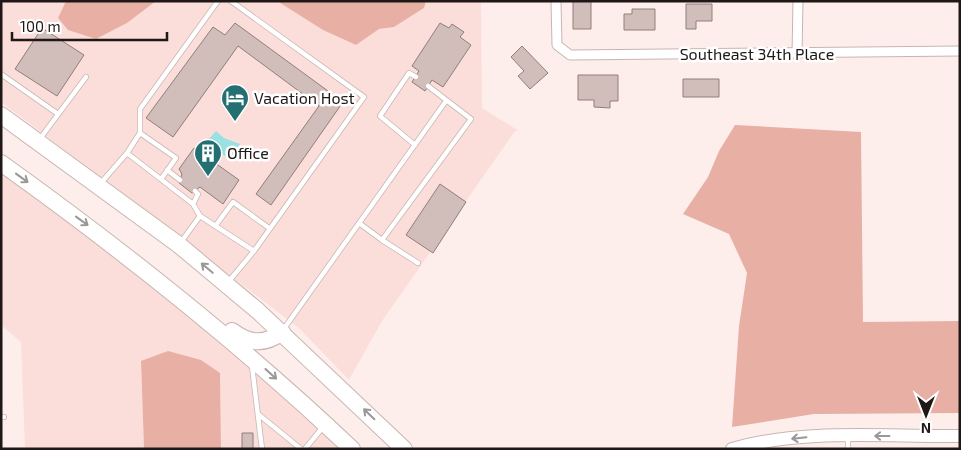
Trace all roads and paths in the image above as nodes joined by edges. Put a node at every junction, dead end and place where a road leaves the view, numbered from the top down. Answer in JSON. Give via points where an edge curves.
{"nodes":[{"id":1,"x":218,"y":1,"type":"edge"},
{"id":2,"x":231,"y":1,"type":"edge"},
{"id":3,"x":556,"y":1,"type":"edge"},
{"id":4,"x":798,"y":1,"type":"edge"},
{"id":5,"x":960,"y":51,"type":"edge"},
{"id":6,"x":797,"y":55,"type":"junction"},
{"id":7,"x":1,"y":74,"type":"edge"},
{"id":8,"x":86,"y":76,"type":"dead end"},
{"id":9,"x":416,"y":77,"type":"dead end"},
{"id":10,"x":428,"y":86,"type":"dead end"},
{"id":11,"x":446,"y":101,"type":"junction"},
{"id":12,"x":1,"y":114,"type":"edge"},
{"id":13,"x":58,"y":114,"type":"junction"},
{"id":14,"x":140,"y":133,"type":"junction"},
{"id":15,"x":38,"y":141,"type":"junction"},
{"id":16,"x":415,"y":145,"type":"junction"},
{"id":17,"x":127,"y":153,"type":"junction"},
{"id":18,"x":1,"y":163,"type":"edge"},
{"id":19,"x":167,"y":170,"type":"junction"},
{"id":20,"x":161,"y":179,"type":"junction"},
{"id":21,"x":180,"y":180,"type":"dead end"},
{"id":22,"x":100,"y":185,"type":"junction"},
{"id":23,"x":195,"y":191,"type":"dead end"},
{"id":24,"x":193,"y":204,"type":"junction"},
{"id":25,"x":200,"y":216,"type":"junction"},
{"id":26,"x":359,"y":223,"type":"junction"},
{"id":27,"x":216,"y":225,"type":"junction"},
{"id":28,"x":269,"y":228,"type":"junction"},
{"id":29,"x":382,"y":240,"type":"junction"},
{"id":30,"x":179,"y":245,"type":"junction"},
{"id":31,"x":254,"y":252,"type":"junction"},
{"id":32,"x":418,"y":263,"type":"dead end"},
{"id":33,"x":227,"y":284,"type":"junction"},
{"id":34,"x":178,"y":296,"type":"junction"},
{"id":35,"x":282,"y":332,"type":"junction"},
{"id":36,"x":251,"y":357,"type":"junction"},
{"id":37,"x":258,"y":414,"type":"junction"},
{"id":38,"x":326,"y":424,"type":"junction"},
{"id":39,"x":960,"y":436,"type":"edge"},
{"id":40,"x":848,"y":442,"type":"edge"},
{"id":41,"x":262,"y":449,"type":"edge"},
{"id":42,"x":303,"y":449,"type":"edge"},
{"id":43,"x":352,"y":449,"type":"edge"},
{"id":44,"x":404,"y":449,"type":"edge"},
{"id":45,"x":732,"y":449,"type":"edge"}],
"edges":[{"from":1,"to":14,"type":"lane","via":[[140,109]]},
{"from":2,"to":28,"type":"lane","via":[[364,97]]},
{"from":3,"to":6,"type":"street","name":"Southeast 34th Place","via":[[557,45],[570,55]]},
{"from":4,"to":6,"type":"street"},
{"from":5,"to":6,"type":"street","name":"Southeast 34th Place"},
{"from":7,"to":13,"type":"lane"},
{"from":8,"to":13,"type":"lane"},
{"from":9,"to":16,"type":"lane","via":[[408,73],[380,116]]},
{"from":10,"to":11,"type":"lane"},
{"from":11,"to":16,"type":"lane"},
{"from":11,"to":29,"type":"lane","via":[[471,119]]},
{"from":12,"to":15,"type":"highway"},
{"from":13,"to":15,"type":"lane"},
{"from":14,"to":17,"type":"lane"},
{"from":14,"to":19,"type":"lane","via":[[176,158]]},
{"from":15,"to":22,"type":"highway"},
{"from":16,"to":26,"type":"lane"},
{"from":17,"to":20,"type":"lane"},
{"from":17,"to":22,"type":"lane"},
{"from":18,"to":34,"type":"highway","one_way":true},
{"from":19,"to":20,"type":"lane"},
{"from":19,"to":21,"type":"lane"},
{"from":20,"to":24,"type":"lane"},
{"from":22,"to":30,"type":"highway"},
{"from":23,"to":24,"type":"lane","via":[[198,194]]},
{"from":24,"to":25,"type":"lane"},
{"from":25,"to":27,"type":"lane"},
{"from":25,"to":30,"type":"lane"},
{"from":26,"to":29,"type":"lane"},
{"from":26,"to":35,"type":"lane"},
{"from":27,"to":28,"type":"lane","via":[[233,202]]},
{"from":27,"to":31,"type":"lane"},
{"from":28,"to":31,"type":"lane"},
{"from":29,"to":32,"type":"lane"},
{"from":33,"to":30,"type":"highway","one_way":true},
{"from":31,"to":33,"type":"lane"},
{"from":33,"to":35,"type":"highway"},
{"from":34,"to":35,"type":"highway","via":[[207,310],[235,333],[251,341],[263,342]]},
{"from":34,"to":36,"type":"highway"},
{"from":44,"to":35,"type":"highway","one_way":true},
{"from":36,"to":37,"type":"lane"},
{"from":36,"to":38,"type":"highway","one_way":true},
{"from":37,"to":41,"type":"lane"},
{"from":37,"to":42,"type":"lane"},
{"from":38,"to":42,"type":"lane"},
{"from":38,"to":43,"type":"highway"},
{"from":39,"to":40,"type":"main road","one_way":true},
{"from":40,"to":45,"type":"main road","one_way":true,"via":[[802,437]]}]}
